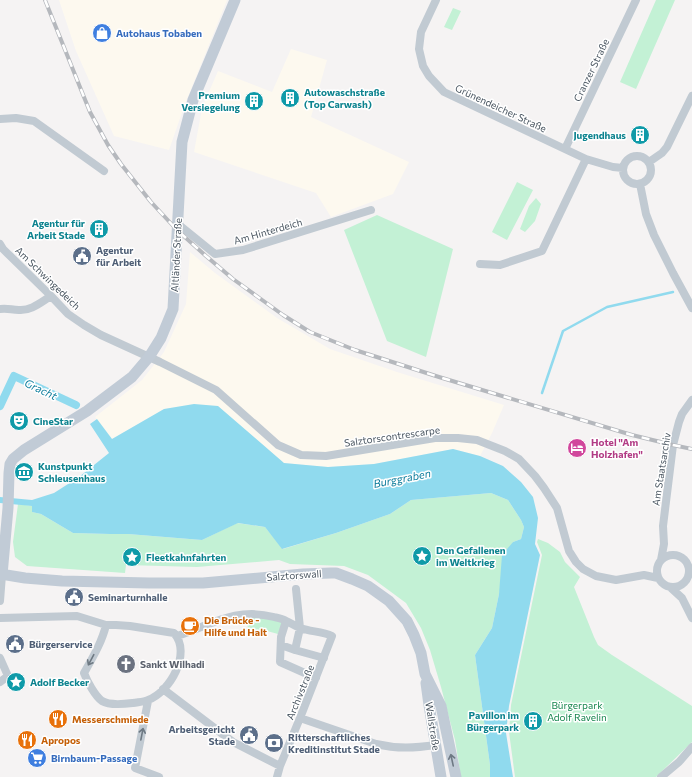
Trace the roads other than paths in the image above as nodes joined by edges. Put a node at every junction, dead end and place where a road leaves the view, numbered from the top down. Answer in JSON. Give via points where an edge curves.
{"nodes":[{"id":1,"x":235,"y":0,"type":"edge"},
{"id":2,"x":436,"y":0,"type":"edge"},
{"id":3,"x":636,"y":0,"type":"edge"},
{"id":4,"x":692,"y":96,"type":"edge"},
{"id":5,"x":0,"y":119,"type":"edge"},
{"id":6,"x":565,"y":149,"type":"junction"},
{"id":7,"x":586,"y":159,"type":"junction"},
{"id":8,"x":649,"y":162,"type":"junction"},
{"id":9,"x":623,"y":168,"type":"junction"},
{"id":10,"x":104,"y":171,"type":"dead end"},
{"id":11,"x":640,"y":184,"type":"junction"},
{"id":12,"x":371,"y":210,"type":"dead end"},
{"id":13,"x":178,"y":224,"type":"junction"},
{"id":14,"x":0,"y":244,"type":"edge"},
{"id":15,"x":480,"y":264,"type":"dead end"},
{"id":16,"x":51,"y":296,"type":"junction"},
{"id":17,"x":692,"y":308,"type":"edge"},
{"id":18,"x":0,"y":309,"type":"edge"},
{"id":19,"x":149,"y":357,"type":"junction"},
{"id":20,"x":692,"y":400,"type":"edge"},
{"id":21,"x":664,"y":544,"type":"junction"},
{"id":22,"x":676,"y":555,"type":"junction"},
{"id":23,"x":659,"y":562,"type":"junction"},
{"id":24,"x":690,"y":566,"type":"edge"},
{"id":25,"x":1,"y":575,"type":"edge"},
{"id":26,"x":644,"y":575,"type":"junction"},
{"id":27,"x":658,"y":578,"type":"junction"},
{"id":28,"x":686,"y":582,"type":"edge"},
{"id":29,"x":670,"y":587,"type":"junction"},
{"id":30,"x":296,"y":589,"type":"dead end"},
{"id":31,"x":682,"y":598,"type":"junction"},
{"id":32,"x":0,"y":601,"type":"edge"},
{"id":33,"x":0,"y":618,"type":"edge"},
{"id":34,"x":692,"y":618,"type":"edge"},
{"id":35,"x":286,"y":620,"type":"junction"},
{"id":36,"x":106,"y":625,"type":"junction"},
{"id":37,"x":300,"y":628,"type":"junction"},
{"id":38,"x":177,"y":636,"type":"junction"},
{"id":39,"x":281,"y":645,"type":"junction"},
{"id":40,"x":295,"y":650,"type":"junction"},
{"id":41,"x":0,"y":658,"type":"edge"},
{"id":42,"x":324,"y":658,"type":"junction"},
{"id":43,"x":425,"y":674,"type":"junction"},
{"id":44,"x":316,"y":678,"type":"junction"},
{"id":45,"x":0,"y":682,"type":"edge"},
{"id":46,"x":163,"y":689,"type":"junction"},
{"id":47,"x":148,"y":700,"type":"junction"},
{"id":48,"x":300,"y":718,"type":"junction"},
{"id":49,"x":448,"y":743,"type":"junction"},
{"id":50,"x":436,"y":745,"type":"junction"},
{"id":51,"x":692,"y":747,"type":"edge"},
{"id":52,"x":280,"y":766,"type":"junction"},
{"id":53,"x":159,"y":777,"type":"edge"},
{"id":54,"x":277,"y":777,"type":"edge"},
{"id":55,"x":442,"y":777,"type":"edge"},
{"id":56,"x":456,"y":777,"type":"edge"},
{"id":57,"x":661,"y":777,"type":"edge"}],
"edges":[{"from":1,"to":13,"type":"main road","name":"Altländer Straße","via":[[193,100],[182,142]]},
{"from":2,"to":6,"type":"street","name":"Grünendeicher Straße","via":[[421,32],[419,49],[423,66],[429,76],[444,92]]},
{"from":3,"to":6,"type":"street","name":"Cranzer Straße"},
{"from":4,"to":8,"type":"street","via":[[667,147]]},
{"from":5,"to":10,"type":"street","via":[[34,120]]},
{"from":6,"to":7,"type":"street","name":"Grünendeicher Straße"},
{"from":7,"to":9,"type":"street","name":"Grünendeicher Straße"},
{"from":7,"to":15,"type":"street","via":[[542,251],[500,265]]},
{"from":8,"to":9,"type":"street","via":[[642,157],[634,156],[627,160]]},
{"from":8,"to":11,"type":"street","via":[[650,174]]},
{"from":9,"to":11,"type":"street","via":[[626,178]]},
{"from":11,"to":17,"type":"street","via":[[646,214],[654,235]]},
{"from":12,"to":13,"type":"street","name":"Am Hinterdeich","via":[[243,250],[215,254]]},
{"from":13,"to":19,"type":"main road","name":"Altländer Straße","via":[[173,309],[161,338]]},
{"from":14,"to":16,"type":"street","name":"Am Schwingedeich"},
{"from":16,"to":18,"type":"street","via":[[32,308]]},
{"from":16,"to":19,"type":"street","name":"Am Schwingedeich","via":[[68,314],[84,325]]},
{"from":19,"to":25,"type":"main road","name":"Altländer Straße","via":[[132,377],[87,411],[13,459],[9,473],[9,503]]},
{"from":19,"to":26,"type":"street","name":"Salztorscontrescarpe","via":[[216,390],[278,445],[301,454],[326,456],[435,438],[477,440],[505,451],[519,459],[535,476],[557,508],[569,551],[579,565],[596,576],[616,580]]},
{"from":20,"to":21,"type":"street","name":"Am Staatsarchiv","via":[[682,414],[673,446],[663,526]]},
{"from":21,"to":22,"type":"street"},
{"from":21,"to":23,"type":"street","name":"Am Staatsarchiv"},
{"from":22,"to":23,"type":"street","via":[[667,556]]},
{"from":22,"to":24,"type":"street"},
{"from":23,"to":26,"type":"street","name":"Salztorscontrescarpe"},
{"from":23,"to":27,"type":"street","via":[[656,574]]},
{"from":24,"to":28,"type":"street"},
{"from":25,"to":32,"type":"street"},
{"from":25,"to":43,"type":"main road","name":"Salztorswall","via":[[62,581],[203,583],[303,574],[336,574],[368,586],[397,609],[417,642]]},
{"from":26,"to":27,"type":"street","name":"Salztorscontrescarpe"},
{"from":27,"to":29,"type":"street","via":[[665,586]]},
{"from":28,"to":29,"type":"street","via":[[677,587]]},
{"from":28,"to":31,"type":"street"},
{"from":29,"to":31,"type":"street"},
{"from":30,"to":37,"type":"street"},
{"from":31,"to":34,"type":"street"},
{"from":33,"to":36,"type":"street","via":[[77,616]]},
{"from":35,"to":37,"type":"street"},
{"from":35,"to":38,"type":"street","via":[[257,614],[234,616]]},
{"from":35,"to":39,"type":"street"},
{"from":36,"to":38,"type":"street","via":[[130,626],[174,633]]},
{"from":36,"to":47,"type":"street","one_way":true,"via":[[100,643],[84,672],[90,686],[103,701],[110,703],[124,704]]},
{"from":37,"to":40,"type":"street"},
{"from":37,"to":42,"type":"street","name":"Archivstraße","via":[[332,636]]},
{"from":38,"to":46,"type":"street","via":[[180,660],[174,675]]},
{"from":39,"to":40,"type":"street"},
{"from":39,"to":44,"type":"street","via":[[280,662]]},
{"from":40,"to":42,"type":"street"},
{"from":41,"to":45,"type":"street","via":[[8,676]]},
{"from":42,"to":44,"type":"street","name":"Archivstraße"},
{"from":43,"to":49,"type":"main road","name":"Salztorswall","via":[[441,706]]},
{"from":43,"to":50,"type":"main road","name":"Wallstraße"},
{"from":44,"to":48,"type":"street","name":"Archivstraße"},
{"from":46,"to":47,"type":"street"},
{"from":46,"to":52,"type":"street","via":[[233,742]]},
{"from":53,"to":47,"type":"street","one_way":true,"via":[[135,768]]},
{"from":48,"to":50,"type":"street","via":[[385,746],[420,748]]},
{"from":48,"to":52,"type":"street","name":"Archivstraße"},
{"from":49,"to":50,"type":"main road"},
{"from":56,"to":49,"type":"main road","name":"Salztorswall","one_way":true},
{"from":50,"to":55,"type":"main road","name":"Wallstraße"},
{"from":51,"to":57,"type":"street"},
{"from":52,"to":54,"type":"street","name":"Archivstraße"}]}
